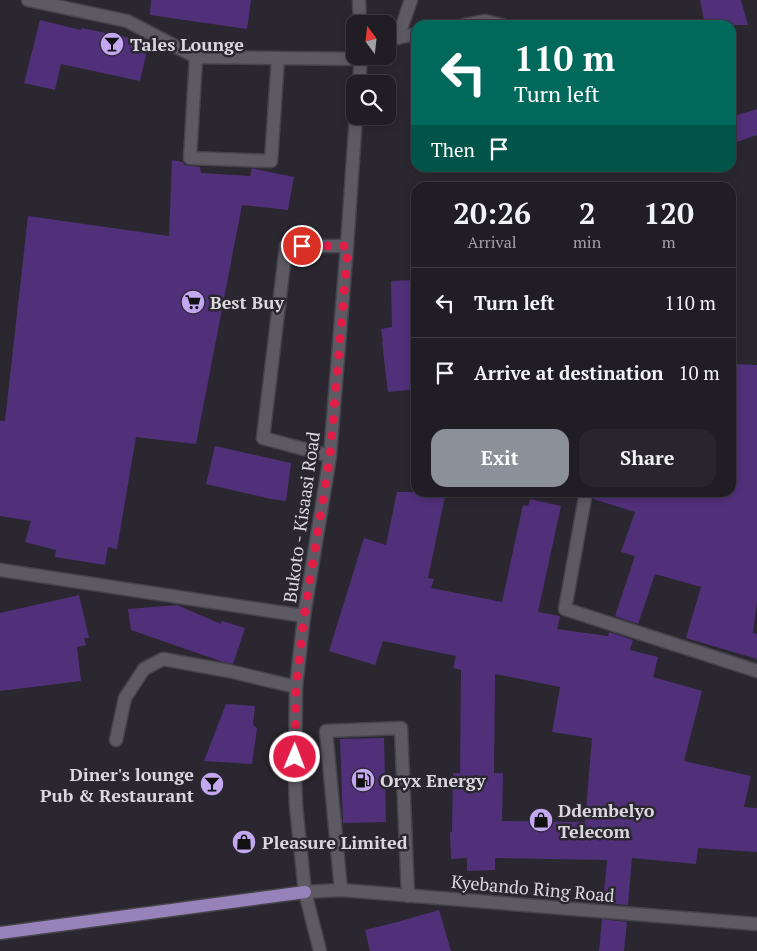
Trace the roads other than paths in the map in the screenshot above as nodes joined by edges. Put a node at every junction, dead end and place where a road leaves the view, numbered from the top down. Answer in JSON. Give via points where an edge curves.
{"nodes":[{"id":1,"x":28,"y":0,"type":"edge"},
{"id":2,"x":358,"y":0,"type":"edge"},
{"id":3,"x":411,"y":0,"type":"edge"},
{"id":4,"x":359,"y":15,"type":"edge"},
{"id":5,"x":396,"y":32,"type":"edge"},
{"id":6,"x":411,"y":35,"type":"edge"},
{"id":7,"x":396,"y":38,"type":"edge"},
{"id":8,"x":196,"y":57,"type":"junction"},
{"id":9,"x":346,"y":57,"type":"edge"},
{"id":10,"x":278,"y":58,"type":"junction"},
{"id":11,"x":355,"y":125,"type":"edge"},
{"id":12,"x":348,"y":246,"type":"junction"},
{"id":13,"x":330,"y":456,"type":"junction"},
{"id":14,"x":585,"y":497,"type":"edge"},
{"id":15,"x":0,"y":570,"type":"edge"},
{"id":16,"x":304,"y":616,"type":"junction"},
{"id":17,"x":757,"y":671,"type":"edge"},
{"id":18,"x":296,"y":686,"type":"junction"},
{"id":19,"x":116,"y":740,"type":"dead end"},
{"id":20,"x":341,"y":890,"type":"junction"},
{"id":21,"x":305,"y":892,"type":"junction"},
{"id":22,"x":408,"y":896,"type":"junction"},
{"id":23,"x":757,"y":924,"type":"edge"},
{"id":24,"x":0,"y":933,"type":"edge"},
{"id":25,"x":320,"y":951,"type":"edge"}],
"edges":[{"from":1,"to":8,"type":"main road","via":[[128,21]]},
{"from":2,"to":4,"type":"main road"},
{"from":3,"to":5,"type":"main road"},
{"from":6,"to":7,"type":"main road"},
{"from":8,"to":10,"type":"main road"},
{"from":8,"to":10,"type":"main road","via":[[190,158],[271,161]]},
{"from":9,"to":10,"type":"main road"},
{"from":11,"to":12,"type":"main road","name":"Bukoto - Kisaasi Road"},
{"from":12,"to":13,"type":"main road","name":"Bukoto - Kisaasi Road"},
{"from":12,"to":13,"type":"main road","via":[[286,246],[263,438]]},
{"from":13,"to":16,"type":"main road","name":"Bukoto - Kisaasi Road"},
{"from":14,"to":17,"type":"main road","via":[[565,609]]},
{"from":15,"to":16,"type":"main road"},
{"from":16,"to":18,"type":"main road","name":"Bukoto - Kisaasi Road"},
{"from":18,"to":19,"type":"main road","via":[[163,659],[144,669],[125,698]]},
{"from":18,"to":21,"type":"main road","name":"Bukoto - Kisaasi Road","via":[[296,806]]},
{"from":20,"to":21,"type":"main road","name":"Kyebando Ring Road"},
{"from":20,"to":22,"type":"main road","name":"Kyebando Ring Road"},
{"from":20,"to":22,"type":"main road","via":[[326,731],[401,728]]},
{"from":21,"to":24,"type":"main road"},
{"from":21,"to":25,"type":"main road","name":"Bukoto - Kisaasi Road"},
{"from":22,"to":23,"type":"main road","name":"Kyebando Ring Road"}]}
